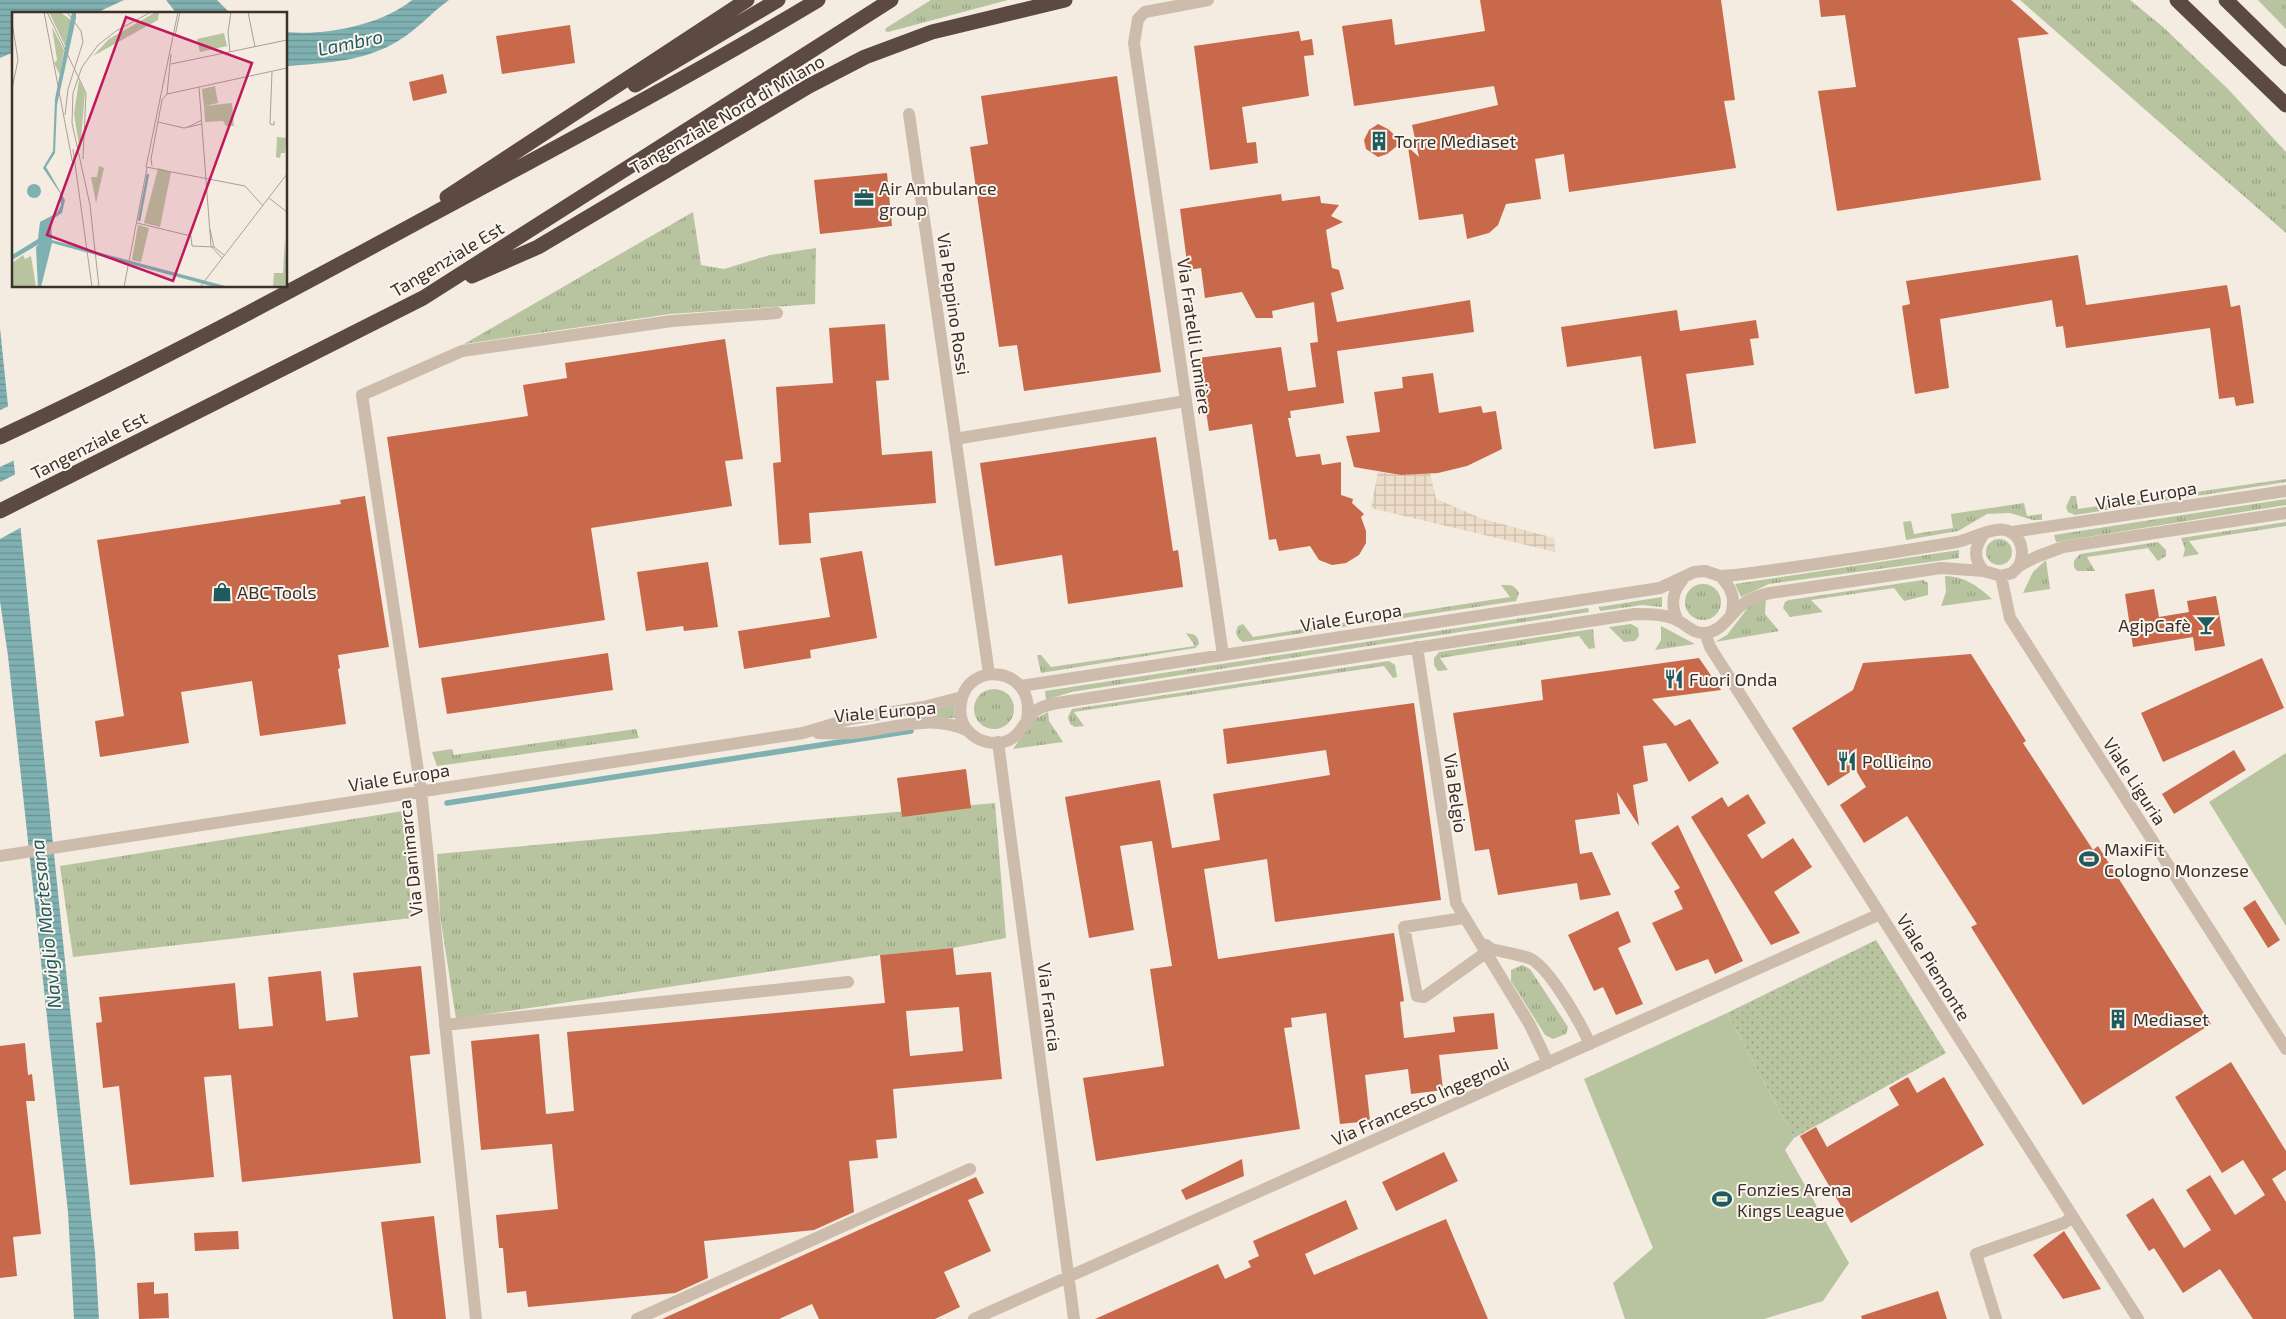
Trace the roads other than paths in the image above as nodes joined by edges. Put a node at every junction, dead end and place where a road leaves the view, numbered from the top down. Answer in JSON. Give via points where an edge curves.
{"nodes":[{"id":1,"x":747,"y":0,"type":"edge"},
{"id":2,"x":778,"y":0,"type":"edge"},
{"id":3,"x":818,"y":0,"type":"edge"},
{"id":4,"x":891,"y":0,"type":"edge"},
{"id":5,"x":1065,"y":0,"type":"edge"},
{"id":6,"x":1208,"y":0,"type":"edge"},
{"id":7,"x":2177,"y":0,"type":"edge"},
{"id":8,"x":2226,"y":0,"type":"edge"},
{"id":9,"x":2286,"y":59,"type":"edge"},
{"id":10,"x":2286,"y":105,"type":"edge"},
{"id":11,"x":909,"y":114,"type":"dead end"},
{"id":12,"x":452,"y":194,"type":"junction"},
{"id":13,"x":355,"y":256,"type":"junction"},
{"id":14,"x":423,"y":298,"type":"junction"},
{"id":15,"x":777,"y":313,"type":"dead end"},
{"id":16,"x":1186,"y":401,"type":"junction"},
{"id":17,"x":0,"y":437,"type":"edge"},
{"id":18,"x":955,"y":439,"type":"junction"},
{"id":19,"x":2286,"y":492,"type":"edge"},
{"id":20,"x":0,"y":511,"type":"edge"},
{"id":21,"x":2286,"y":513,"type":"edge"},
{"id":22,"x":2012,"y":532,"type":"junction"},
{"id":23,"x":1984,"y":534,"type":"junction"},
{"id":24,"x":2019,"y":566,"type":"junction"},
{"id":25,"x":1984,"y":571,"type":"junction"},
{"id":26,"x":1720,"y":576,"type":"junction"},
{"id":27,"x":2001,"y":576,"type":"junction"},
{"id":28,"x":1685,"y":577,"type":"junction"},
{"id":29,"x":1730,"y":616,"type":"junction"},
{"id":30,"x":1678,"y":621,"type":"junction"},
{"id":31,"x":1704,"y":633,"type":"junction"},
{"id":32,"x":1417,"y":647,"type":"junction"},
{"id":33,"x":1223,"y":655,"type":"junction"},
{"id":34,"x":988,"y":674,"type":"junction"},
{"id":35,"x":1021,"y":686,"type":"junction"},
{"id":36,"x":962,"y":696,"type":"junction"},
{"id":37,"x":1027,"y":720,"type":"junction"},
{"id":38,"x":968,"y":731,"type":"junction"},
{"id":39,"x":803,"y":733,"type":"junction"},
{"id":40,"x":998,"y":742,"type":"junction"},
{"id":41,"x":421,"y":791,"type":"junction"},
{"id":42,"x":0,"y":856,"type":"edge"},
{"id":43,"x":1880,"y":914,"type":"junction"},
{"id":44,"x":1464,"y":918,"type":"junction"},
{"id":45,"x":1488,"y":951,"type":"junction"},
{"id":46,"x":848,"y":982,"type":"dead end"},
{"id":47,"x":445,"y":1025,"type":"junction"},
{"id":48,"x":1590,"y":1044,"type":"junction"},
{"id":49,"x":2286,"y":1049,"type":"edge"},
{"id":50,"x":1548,"y":1063,"type":"junction"},
{"id":51,"x":970,"y":1169,"type":"dead end"},
{"id":52,"x":2072,"y":1216,"type":"junction"},
{"id":53,"x":1068,"y":1276,"type":"junction"},
{"id":54,"x":476,"y":1319,"type":"edge"},
{"id":55,"x":638,"y":1319,"type":"edge"},
{"id":56,"x":974,"y":1319,"type":"edge"},
{"id":57,"x":1074,"y":1319,"type":"edge"},
{"id":58,"x":1996,"y":1319,"type":"edge"},
{"id":59,"x":2138,"y":1319,"type":"edge"}],
"edges":[{"from":1,"to":12,"type":"highway"},
{"from":2,"to":12,"type":"highway"},
{"from":3,"to":13,"type":"highway","via":[[700,70]]},
{"from":4,"to":14,"type":"highway","name":"Tangenziale Est"},
{"from":5,"to":14,"type":"highway","name":"Tangenziale Nord di Milano","via":[[932,32],[865,58],[809,86],[538,247]]},
{"from":6,"to":16,"type":"street","name":"Via Fratelli Lumière","via":[[1145,12],[1137,23],[1134,43]]},
{"from":7,"to":10,"type":"highway"},
{"from":8,"to":9,"type":"highway"},
{"from":11,"to":18,"type":"street","name":"Via Peppino Rossi"},
{"from":12,"to":13,"type":"highway"},
{"from":13,"to":17,"type":"highway","via":[[212,332]]},
{"from":14,"to":20,"type":"highway","name":"Tangenziale Est"},
{"from":15,"to":41,"type":"street","name":"Via Danimarca","via":[[672,322],[462,351],[362,395]]},
{"from":16,"to":18,"type":"street"},
{"from":16,"to":33,"type":"street","name":"Via Fratelli Lumière"},
{"from":18,"to":34,"type":"street","name":"Via Peppino Rossi"},
{"from":19,"to":22,"type":"street","name":"Viale Europa"},
{"from":21,"to":24,"type":"street","via":[[2063,547]]},
{"from":22,"to":23,"type":"street","name":"Viale Europa","via":[[1996,529]]},
{"from":22,"to":24,"type":"street","via":[[2023,551]]},
{"from":23,"to":25,"type":"street","via":[[1975,554]]},
{"from":23,"to":26,"type":"street","name":"Viale Europa","via":[[1964,541]]},
{"from":24,"to":27,"type":"street"},
{"from":25,"to":27,"type":"street"},
{"from":25,"to":29,"type":"street","via":[[1941,568],[1770,593],[1756,596]]},
{"from":26,"to":28,"type":"street","name":"Viale Europa","via":[[1705,571]]},
{"from":26,"to":29,"type":"street","via":[[1729,585],[1734,598]]},
{"from":27,"to":49,"type":"street","name":"Viale Liguria","via":[[2010,618]]},
{"from":28,"to":30,"type":"street","via":[[1676,588],[1672,603]]},
{"from":28,"to":33,"type":"street","name":"Viale Europa","via":[[1660,588]]},
{"from":29,"to":31,"type":"street","via":[[1720,628]]},
{"from":30,"to":31,"type":"street","via":[[1689,630]]},
{"from":30,"to":32,"type":"street","via":[[1651,614],[1635,614]]},
{"from":31,"to":43,"type":"street","name":"Viale Piemonte"},
{"from":32,"to":37,"type":"street","via":[[1057,703],[1040,707]]},
{"from":32,"to":44,"type":"street","name":"Via Belgio","via":[[1456,903]]},
{"from":33,"to":35,"type":"street","name":"Viale Europa"},
{"from":34,"to":35,"type":"street","via":[[1012,678]]},
{"from":34,"to":36,"type":"street","via":[[977,678]]},
{"from":35,"to":37,"type":"street","via":[[1028,702]]},
{"from":36,"to":38,"type":"street","name":"Viale Europa","via":[[960,712]]},
{"from":36,"to":39,"type":"street","name":"Viale Europa","via":[[924,707],[850,719]]},
{"from":37,"to":40,"type":"street","via":[[1015,737]]},
{"from":38,"to":39,"type":"street","name":"Viale Europa","via":[[955,725],[927,722],[852,733]]},
{"from":38,"to":40,"type":"street","name":"Viale Europa","via":[[977,739]]},
{"from":39,"to":41,"type":"street","name":"Viale Europa"},
{"from":40,"to":53,"type":"street","name":"Via Francia"},
{"from":41,"to":42,"type":"street","name":"Viale Europa"},
{"from":41,"to":47,"type":"street","name":"Via Danimarca"},
{"from":43,"to":48,"type":"street","name":"Via Francesco Ingegnoli"},
{"from":43,"to":52,"type":"street","name":"Viale Piemonte"},
{"from":44,"to":45,"type":"street","name":"Via Belgio"},
{"from":44,"to":45,"type":"street","via":[[1404,927],[1417,996],[1424,997]]},
{"from":45,"to":48,"type":"street","name":"Via Belgio","via":[[1530,959],[1542,967],[1580,1022]]},
{"from":45,"to":50,"type":"street","name":"Via Belgio"},
{"from":46,"to":47,"type":"street"},
{"from":47,"to":54,"type":"street","name":"Via Danimarca"},
{"from":48,"to":50,"type":"street","name":"Via Francesco Ingegnoli"},
{"from":50,"to":53,"type":"street","name":"Via Francesco Ingegnoli"},
{"from":51,"to":55,"type":"street"},
{"from":52,"to":58,"type":"street","via":[[2064,1223],[1976,1254]]},
{"from":52,"to":59,"type":"street","name":"Viale Piemonte"},
{"from":53,"to":56,"type":"street","name":"Via Francesco Ingegnoli"},
{"from":53,"to":57,"type":"street","name":"Via Francia"}]}
